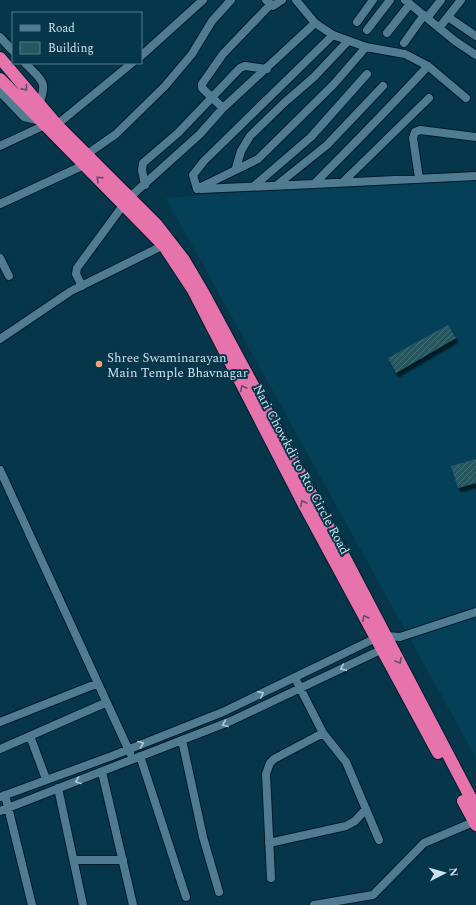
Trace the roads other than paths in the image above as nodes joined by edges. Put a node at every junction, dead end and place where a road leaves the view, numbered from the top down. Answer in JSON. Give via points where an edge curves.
{"nodes":[{"id":1,"x":203,"y":0,"type":"edge"},
{"id":2,"x":231,"y":0,"type":"edge"},
{"id":3,"x":282,"y":0,"type":"edge"},
{"id":4,"x":296,"y":0,"type":"edge"},
{"id":5,"x":373,"y":0,"type":"edge"},
{"id":6,"x":390,"y":0,"type":"edge"},
{"id":7,"x":441,"y":0,"type":"edge"},
{"id":8,"x":460,"y":0,"type":"edge"},
{"id":9,"x":408,"y":2,"type":"edge"},
{"id":10,"x":270,"y":3,"type":"edge"},
{"id":11,"x":426,"y":16,"type":"junction"},
{"id":12,"x":448,"y":17,"type":"junction"},
{"id":13,"x":357,"y":22,"type":"dead end"},
{"id":14,"x":315,"y":24,"type":"junction"},
{"id":15,"x":439,"y":28,"type":"junction"},
{"id":16,"x":367,"y":30,"type":"dead end"},
{"id":17,"x":387,"y":33,"type":"dead end"},
{"id":18,"x":333,"y":35,"type":"junction"},
{"id":19,"x":476,"y":36,"type":"edge"},
{"id":20,"x":0,"y":37,"type":"edge"},
{"id":21,"x":348,"y":41,"type":"junction"},
{"id":22,"x":404,"y":43,"type":"dead end"},
{"id":23,"x":366,"y":47,"type":"junction"},
{"id":24,"x":12,"y":50,"type":"edge"},
{"id":25,"x":142,"y":55,"type":"edge"},
{"id":26,"x":476,"y":55,"type":"edge"},
{"id":27,"x":0,"y":58,"type":"edge"},
{"id":28,"x":26,"y":64,"type":"edge"},
{"id":29,"x":131,"y":64,"type":"edge"},
{"id":30,"x":428,"y":66,"type":"junction"},
{"id":31,"x":267,"y":69,"type":"junction"},
{"id":32,"x":367,"y":74,"type":"dead end"},
{"id":33,"x":0,"y":79,"type":"edge"},
{"id":34,"x":383,"y":86,"type":"dead end"},
{"id":35,"x":0,"y":92,"type":"edge"},
{"id":36,"x":212,"y":97,"type":"junction"},
{"id":37,"x":429,"y":98,"type":"dead end"},
{"id":38,"x":466,"y":98,"type":"dead end"},
{"id":39,"x":39,"y":103,"type":"junction"},
{"id":40,"x":223,"y":108,"type":"junction"},
{"id":41,"x":46,"y":123,"type":"junction"},
{"id":42,"x":476,"y":137,"type":"edge"},
{"id":43,"x":0,"y":146,"type":"edge"},
{"id":44,"x":83,"y":159,"type":"junction"},
{"id":45,"x":236,"y":168,"type":"junction"},
{"id":46,"x":476,"y":176,"type":"edge"},
{"id":47,"x":419,"y":178,"type":"junction"},
{"id":48,"x":343,"y":182,"type":"junction"},
{"id":49,"x":314,"y":184,"type":"junction"},
{"id":50,"x":145,"y":185,"type":"junction"},
{"id":51,"x":277,"y":185,"type":"junction"},
{"id":52,"x":254,"y":186,"type":"junction"},
{"id":53,"x":197,"y":189,"type":"junction"},
{"id":54,"x":127,"y":201,"type":"junction"},
{"id":55,"x":0,"y":204,"type":"edge"},
{"id":56,"x":167,"y":244,"type":"junction"},
{"id":57,"x":0,"y":258,"type":"edge"},
{"id":58,"x":9,"y":276,"type":"dead end"},
{"id":59,"x":82,"y":286,"type":"junction"},
{"id":60,"x":0,"y":339,"type":"edge"},
{"id":61,"x":0,"y":470,"type":"edge"},
{"id":62,"x":476,"y":612,"type":"edge"},
{"id":63,"x":384,"y":642,"type":"junction"},
{"id":64,"x":295,"y":678,"type":"junction"},
{"id":65,"x":96,"y":684,"type":"junction"},
{"id":66,"x":301,"y":688,"type":"junction"},
{"id":67,"x":105,"y":703,"type":"junction"},
{"id":68,"x":0,"y":722,"type":"edge"},
{"id":69,"x":323,"y":733,"type":"junction"},
{"id":70,"x":30,"y":736,"type":"junction"},
{"id":71,"x":182,"y":740,"type":"junction"},
{"id":72,"x":0,"y":749,"type":"edge"},
{"id":73,"x":128,"y":749,"type":"junction"},
{"id":74,"x":140,"y":756,"type":"junction"},
{"id":75,"x":132,"y":760,"type":"junction"},
{"id":76,"x":102,"y":772,"type":"junction"},
{"id":77,"x":46,"y":779,"type":"junction"},
{"id":78,"x":58,"y":788,"type":"junction"},
{"id":79,"x":3,"y":796,"type":"edge"},
{"id":80,"x":476,"y":808,"type":"edge"},
{"id":81,"x":4,"y":809,"type":"edge"},
{"id":82,"x":366,"y":809,"type":"junction"},
{"id":83,"x":475,"y":823,"type":"edge"},
{"id":84,"x":379,"y":840,"type":"dead end"},
{"id":85,"x":269,"y":843,"type":"junction"},
{"id":86,"x":74,"y":860,"type":"junction"},
{"id":87,"x":123,"y":860,"type":"junction"},
{"id":88,"x":271,"y":878,"type":"dead end"},
{"id":89,"x":219,"y":892,"type":"dead end"},
{"id":90,"x":186,"y":897,"type":"dead end"},
{"id":91,"x":32,"y":905,"type":"edge"},
{"id":92,"x":83,"y":905,"type":"edge"},
{"id":93,"x":133,"y":905,"type":"edge"},
{"id":94,"x":314,"y":905,"type":"edge"}],
"edges":[{"from":1,"to":25,"type":"street"},
{"from":2,"to":44,"type":"street","via":[[212,21],[192,54],[165,86],[116,134]]},
{"from":3,"to":10,"type":"street"},
{"from":4,"to":14,"type":"street"},
{"from":5,"to":13,"type":"street"},
{"from":6,"to":16,"type":"street"},
{"from":7,"to":11,"type":"street"},
{"from":8,"to":12,"type":"street"},
{"from":9,"to":11,"type":"street"},
{"from":9,"to":17,"type":"street"},
{"from":10,"to":36,"type":"street","via":[[224,54],[202,84],[202,88]]},
{"from":11,"to":15,"type":"street"},
{"from":11,"to":22,"type":"street"},
{"from":12,"to":15,"type":"street"},
{"from":12,"to":19,"type":"street"},
{"from":14,"to":18,"type":"street"},
{"from":14,"to":31,"type":"street"},
{"from":15,"to":26,"type":"street"},
{"from":18,"to":21,"type":"street"},
{"from":18,"to":53,"type":"street","via":[[204,161],[193,175]]},
{"from":20,"to":24,"type":"street"},
{"from":21,"to":23,"type":"street"},
{"from":21,"to":45,"type":"street","via":[[314,77],[250,136],[241,151]]},
{"from":23,"to":30,"type":"street","via":[[405,54]]},
{"from":23,"to":45,"type":"street","via":[[334,84],[258,159]]},
{"from":27,"to":39,"type":"highway","one_way":true},
{"from":28,"to":39,"type":"street","via":[[44,85]]},
{"from":29,"to":41,"type":"street"},
{"from":30,"to":38,"type":"street"},
{"from":30,"to":49,"type":"street","via":[[354,146]]},
{"from":31,"to":36,"type":"street","via":[[244,66],[240,68]]},
{"from":31,"to":40,"type":"street"},
{"from":32,"to":52,"type":"street","via":[[311,137]]},
{"from":33,"to":41,"type":"highway"},
{"from":34,"to":51,"type":"street","via":[[328,145]]},
{"from":35,"to":41,"type":"street","via":[[24,117]]},
{"from":36,"to":40,"type":"street"},
{"from":36,"to":50,"type":"street","via":[[175,136],[143,163]]},
{"from":37,"to":48,"type":"street"},
{"from":39,"to":41,"type":"highway"},
{"from":40,"to":50,"type":"street","via":[[200,134]]},
{"from":41,"to":43,"type":"street"},
{"from":41,"to":44,"type":"highway","name":"Nari Chowkdi to Rto Circle Road"},
{"from":42,"to":47,"type":"street","via":[[420,130],[415,132],[413,138]]},
{"from":44,"to":54,"type":"highway","name":"Nari Chowkdi to Rto Circle Road"},
{"from":44,"to":55,"type":"street"},
{"from":45,"to":53,"type":"street"},
{"from":46,"to":47,"type":"street"},
{"from":47,"to":48,"type":"street"},
{"from":48,"to":49,"type":"street"},
{"from":49,"to":51,"type":"street"},
{"from":50,"to":54,"type":"street"},
{"from":51,"to":52,"type":"street"},
{"from":52,"to":53,"type":"street"},
{"from":54,"to":56,"type":"highway","name":"Nari Chowkdi to Rto Circle Road"},
{"from":54,"to":59,"type":"street","via":[[77,268],[76,274]]},
{"from":56,"to":59,"type":"street"},
{"from":56,"to":63,"type":"highway","name":"Nari Chowkdi to Rto Circle Road","via":[[299,496]]},
{"from":57,"to":58,"type":"street"},
{"from":59,"to":60,"type":"street"},
{"from":61,"to":65,"type":"street"},
{"from":62,"to":63,"type":"street"},
{"from":63,"to":64,"type":"street"},
{"from":63,"to":66,"type":"street","one_way":true},
{"from":63,"to":80,"type":"highway","one_way":true},
{"from":63,"to":83,"type":"highway","name":"Nari Chowkdi to Rto Circle Road"},
{"from":64,"to":66,"type":"street"},
{"from":73,"to":64,"type":"street","one_way":true,"via":[[223,712]]},
{"from":65,"to":67,"type":"street"},
{"from":65,"to":68,"type":"street"},
{"from":66,"to":69,"type":"street"},
{"from":66,"to":71,"type":"street","one_way":true,"via":[[231,721]]},
{"from":67,"to":70,"type":"street"},
{"from":67,"to":73,"type":"street"},
{"from":69,"to":82,"type":"street","via":[[346,762]]},
{"from":69,"to":85,"type":"street","via":[[270,763],[266,774]]},
{"from":70,"to":72,"type":"street"},
{"from":70,"to":77,"type":"street"},
{"from":71,"to":74,"type":"street"},
{"from":71,"to":89,"type":"street","via":[[203,837]]},
{"from":73,"to":75,"type":"street"},
{"from":73,"to":77,"type":"street"},
{"from":74,"to":75,"type":"street"},
{"from":74,"to":90,"type":"street"},
{"from":75,"to":76,"type":"street"},
{"from":76,"to":78,"type":"street","one_way":true},
{"from":76,"to":87,"type":"street"},
{"from":77,"to":79,"type":"street"},
{"from":78,"to":81,"type":"street"},
{"from":78,"to":86,"type":"street"},
{"from":79,"to":81,"type":"street"},
{"from":81,"to":91,"type":"street"},
{"from":82,"to":84,"type":"street"},
{"from":82,"to":85,"type":"street","via":[[355,821],[346,826]]},
{"from":83,"to":94,"type":"street","via":[[424,844],[373,894]]},
{"from":85,"to":88,"type":"street"},
{"from":86,"to":87,"type":"street"},
{"from":86,"to":92,"type":"street"},
{"from":87,"to":93,"type":"street"}]}
